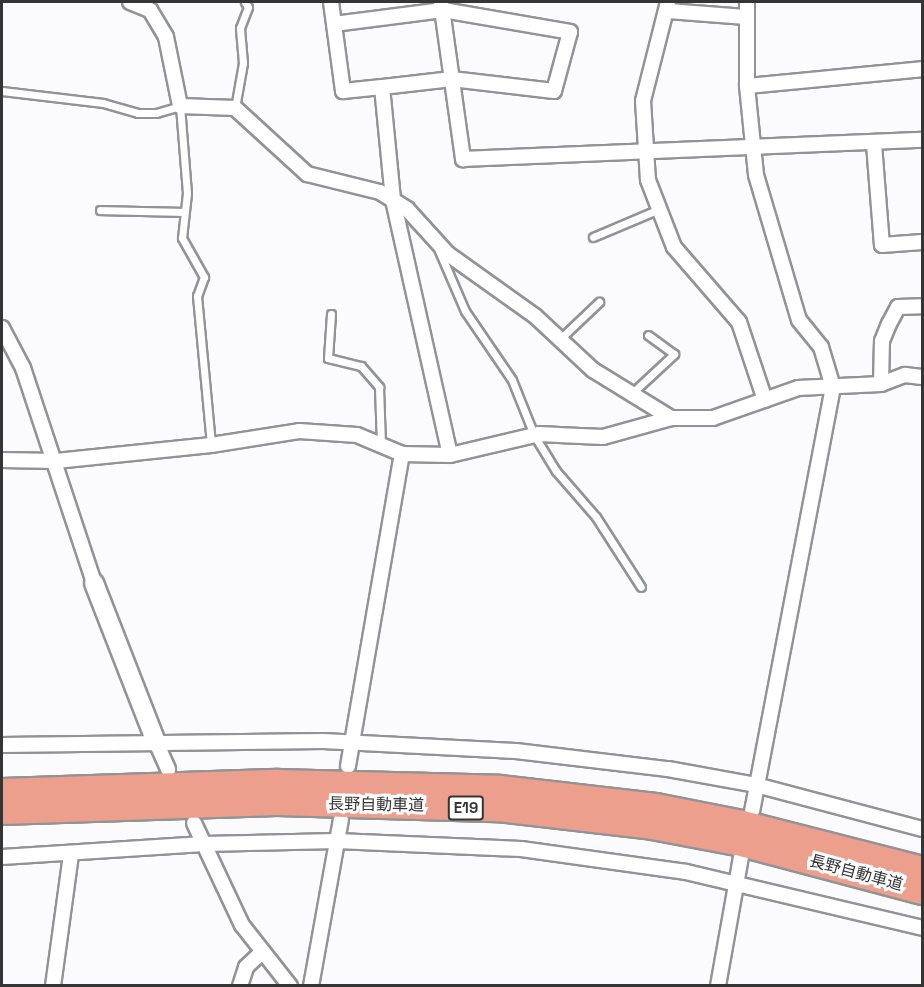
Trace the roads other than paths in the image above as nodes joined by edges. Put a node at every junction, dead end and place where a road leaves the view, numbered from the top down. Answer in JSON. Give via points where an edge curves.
{"nodes":[{"id":1,"x":245,"y":2,"type":"edge"},
{"id":2,"x":331,"y":2,"type":"edge"},
{"id":3,"x":747,"y":2,"type":"edge"},
{"id":4,"x":140,"y":3,"type":"edge"},
{"id":5,"x":442,"y":6,"type":"edge"},
{"id":6,"x":668,"y":6,"type":"edge"},
{"id":7,"x":746,"y":17,"type":"junction"},
{"id":8,"x":334,"y":24,"type":"junction"},
{"id":9,"x":922,"y":69,"type":"edge"},
{"id":10,"x":452,"y":79,"type":"junction"},
{"id":11,"x":747,"y":86,"type":"junction"},
{"id":12,"x":382,"y":87,"type":"junction"},
{"id":13,"x":2,"y":91,"type":"edge"},
{"id":14,"x":180,"y":106,"type":"junction"},
{"id":15,"x":235,"y":108,"type":"junction"},
{"id":16,"x":922,"y":140,"type":"edge"},
{"id":17,"x":874,"y":144,"type":"junction"},
{"id":18,"x":752,"y":148,"type":"junction"},
{"id":19,"x":646,"y":153,"type":"junction"},
{"id":20,"x":393,"y":200,"type":"junction"},
{"id":21,"x":100,"y":210,"type":"dead end"},
{"id":22,"x":657,"y":210,"type":"junction"},
{"id":23,"x":182,"y":212,"type":"junction"},
{"id":24,"x":593,"y":237,"type":"dead end"},
{"id":25,"x":434,"y":238,"type":"junction"},
{"id":26,"x":922,"y":242,"type":"edge"},
{"id":27,"x":599,"y":302,"type":"dead end"},
{"id":28,"x":922,"y":306,"type":"edge"},
{"id":29,"x":330,"y":314,"type":"dead end"},
{"id":30,"x":2,"y":328,"type":"edge"},
{"id":31,"x":648,"y":335,"type":"dead end"},
{"id":32,"x":560,"y":339,"type":"junction"},
{"id":33,"x":922,"y":377,"type":"edge"},
{"id":34,"x":881,"y":384,"type":"junction"},
{"id":35,"x":833,"y":387,"type":"junction"},
{"id":36,"x":629,"y":395,"type":"junction"},
{"id":37,"x":765,"y":400,"type":"junction"},
{"id":38,"x":671,"y":418,"type":"junction"},
{"id":39,"x":534,"y":435,"type":"junction"},
{"id":40,"x":211,"y":445,"type":"junction"},
{"id":41,"x":381,"y":445,"type":"junction"},
{"id":42,"x":402,"y":454,"type":"junction"},
{"id":43,"x":450,"y":455,"type":"junction"},
{"id":44,"x":2,"y":460,"type":"edge"},
{"id":45,"x":56,"y":460,"type":"junction"},
{"id":46,"x":94,"y":583,"type":"joint"},
{"id":47,"x":640,"y":587,"type":"dead end"},
{"id":48,"x":156,"y":742,"type":"junction"},
{"id":49,"x":351,"y":744,"type":"junction"},
{"id":50,"x":2,"y":745,"type":"edge"},
{"id":51,"x":348,"y":766,"type":"dead end"},
{"id":52,"x":168,"y":769,"type":"dead end"},
{"id":53,"x":756,"y":785,"type":"junction"},
{"id":54,"x":2,"y":790,"type":"edge"},
{"id":55,"x":752,"y":810,"type":"dead end"},
{"id":56,"x":2,"y":812,"type":"edge"},
{"id":57,"x":341,"y":820,"type":"dead end"},
{"id":58,"x":194,"y":823,"type":"dead end"},
{"id":59,"x":922,"y":829,"type":"edge"},
{"id":60,"x":337,"y":841,"type":"junction"},
{"id":61,"x":204,"y":844,"type":"junction"},
{"id":62,"x":70,"y":854,"type":"junction"},
{"id":63,"x":2,"y":857,"type":"edge"},
{"id":64,"x":741,"y":857,"type":"dead end"},
{"id":65,"x":922,"y":869,"type":"edge"},
{"id":66,"x":736,"y":882,"type":"junction"},
{"id":67,"x":922,"y":892,"type":"edge"},
{"id":68,"x":922,"y":928,"type":"edge"},
{"id":69,"x":261,"y":953,"type":"junction"},
{"id":70,"x":52,"y":986,"type":"edge"},
{"id":71,"x":240,"y":986,"type":"edge"},
{"id":72,"x":290,"y":986,"type":"edge"},
{"id":73,"x":311,"y":986,"type":"edge"},
{"id":74,"x":718,"y":986,"type":"edge"}],
"edges":[{"from":1,"to":15,"type":"lane","via":[[248,7],[240,28],[243,63]]},
{"from":2,"to":8,"type":"street"},
{"from":3,"to":7,"type":"street"},
{"from":4,"to":14,"type":"street","via":[[166,37]]},
{"from":5,"to":8,"type":"street"},
{"from":5,"to":10,"type":"street"},
{"from":5,"to":10,"type":"street","via":[[570,32],[554,91]]},
{"from":6,"to":7,"type":"street"},
{"from":6,"to":19,"type":"street","via":[[643,101]]},
{"from":7,"to":11,"type":"street"},
{"from":8,"to":12,"type":"street","via":[[344,91]]},
{"from":9,"to":11,"type":"street"},
{"from":10,"to":12,"type":"street"},
{"from":10,"to":19,"type":"street","via":[[463,159]]},
{"from":11,"to":18,"type":"street"},
{"from":12,"to":20,"type":"street"},
{"from":13,"to":14,"type":"lane","via":[[103,104],[138,113]]},
{"from":14,"to":15,"type":"street"},
{"from":14,"to":23,"type":"lane","via":[[187,193]]},
{"from":15,"to":20,"type":"street","via":[[307,174],[362,185]]},
{"from":16,"to":17,"type":"street"},
{"from":17,"to":18,"type":"street"},
{"from":17,"to":26,"type":"street","via":[[882,245]]},
{"from":18,"to":19,"type":"street"},
{"from":18,"to":35,"type":"street","via":[[759,186],[799,320],[821,347]]},
{"from":19,"to":22,"type":"street","via":[[648,180]]},
{"from":20,"to":25,"type":"street"},
{"from":20,"to":43,"type":"street"},
{"from":21,"to":23,"type":"lane"},
{"from":22,"to":24,"type":"lane"},
{"from":22,"to":37,"type":"street","via":[[674,247],[739,322]]},
{"from":23,"to":40,"type":"lane","via":[[182,238],[204,278],[197,296]]},
{"from":25,"to":32,"type":"street","via":[[448,254],[512,298]]},
{"from":25,"to":39,"type":"lane","via":[[445,272],[465,311],[512,380]]},
{"from":27,"to":32,"type":"lane"},
{"from":28,"to":34,"type":"street","via":[[898,307],[889,324],[882,341]]},
{"from":29,"to":41,"type":"lane","via":[[328,358],[361,366],[379,387]]},
{"from":30,"to":45,"type":"street","via":[[22,368]]},
{"from":31,"to":36,"type":"lane","via":[[674,354]]},
{"from":32,"to":36,"type":"street"},
{"from":33,"to":34,"type":"street","via":[[905,375]]},
{"from":34,"to":35,"type":"street"},
{"from":35,"to":37,"type":"street","via":[[798,388]]},
{"from":35,"to":53,"type":"street"},
{"from":36,"to":38,"type":"street"},
{"from":37,"to":38,"type":"street","via":[[713,418]]},
{"from":38,"to":39,"type":"street","via":[[603,437]]},
{"from":39,"to":43,"type":"street"},
{"from":39,"to":47,"type":"lane","via":[[556,471],[596,518]]},
{"from":40,"to":41,"type":"street","via":[[299,431],[357,435]]},
{"from":40,"to":45,"type":"street"},
{"from":41,"to":42,"type":"street"},
{"from":42,"to":43,"type":"street"},
{"from":42,"to":49,"type":"street"},
{"from":44,"to":45,"type":"street"},
{"from":45,"to":46,"type":"street"},
{"from":46,"to":48,"type":"street"},
{"from":48,"to":49,"type":"street"},
{"from":48,"to":50,"type":"street"},
{"from":48,"to":52,"type":"street"},
{"from":49,"to":51,"type":"street"},
{"from":49,"to":53,"type":"street","via":[[516,751],[668,769]]},
{"from":53,"to":55,"type":"street"},
{"from":53,"to":59,"type":"street"},
{"from":54,"to":65,"type":"highway","name":"長野自動車道","number":"E19","via":[[278,782],[500,788],[656,806],[742,823]]},
{"from":56,"to":67,"type":"highway","name":"長野自動車道","number":"E19","via":[[277,803],[497,809],[652,827],[737,843]]},
{"from":57,"to":60,"type":"street"},
{"from":58,"to":61,"type":"street"},
{"from":60,"to":61,"type":"street"},
{"from":60,"to":66,"type":"street","via":[[521,849]]},
{"from":60,"to":73,"type":"street"},
{"from":61,"to":62,"type":"street"},
{"from":61,"to":69,"type":"street","via":[[242,925]]},
{"from":62,"to":63,"type":"street"},
{"from":62,"to":70,"type":"street"},
{"from":64,"to":66,"type":"street"},
{"from":66,"to":68,"type":"street"},
{"from":66,"to":74,"type":"street"},
{"from":69,"to":71,"type":"street","via":[[246,966]]},
{"from":69,"to":72,"type":"street"}]}
